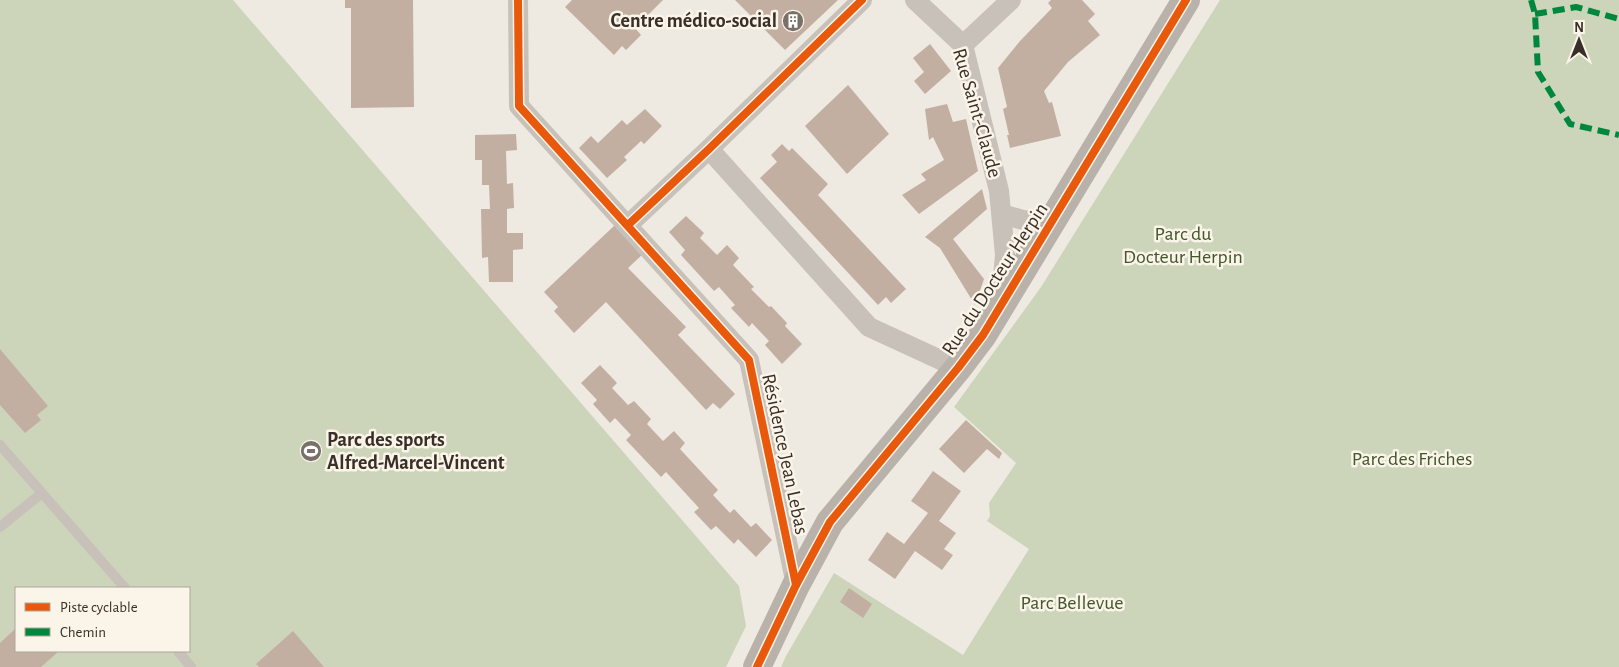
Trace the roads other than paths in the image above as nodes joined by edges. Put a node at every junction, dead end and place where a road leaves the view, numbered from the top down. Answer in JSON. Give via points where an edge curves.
{"nodes":[{"id":1,"x":518,"y":0,"type":"edge"},
{"id":2,"x":862,"y":0,"type":"edge"},
{"id":3,"x":915,"y":0,"type":"edge"},
{"id":4,"x":1011,"y":0,"type":"edge"},
{"id":5,"x":1186,"y":0,"type":"edge"},
{"id":6,"x":962,"y":45,"type":"junction"},
{"id":7,"x":709,"y":149,"type":"junction"},
{"id":8,"x":1002,"y":214,"type":"junction"},
{"id":9,"x":1052,"y":221,"type":"junction"},
{"id":10,"x":628,"y":225,"type":"junction"},
{"id":11,"x":1000,"y":306,"type":"junction"},
{"id":12,"x":958,"y":368,"type":"junction"},
{"id":13,"x":0,"y":445,"type":"edge"},
{"id":14,"x":42,"y":493,"type":"junction"},
{"id":15,"x":0,"y":527,"type":"edge"},
{"id":16,"x":796,"y":585,"type":"junction"},
{"id":17,"x":124,"y":587,"type":"edge"},
{"id":18,"x":179,"y":652,"type":"edge"},
{"id":19,"x":191,"y":667,"type":"edge"},
{"id":20,"x":756,"y":667,"type":"edge"}],
"edges":[{"from":1,"to":10,"type":"street","name":"Résidence Jean Lebas","via":[[519,106]]},
{"from":2,"to":7,"type":"street"},
{"from":3,"to":6,"type":"street","name":"Rue Saint-Claude"},
{"from":4,"to":6,"type":"street"},
{"from":5,"to":9,"type":"street","name":"Rue du Docteur Herpin"},
{"from":6,"to":8,"type":"street","name":"Rue Saint-Claude"},
{"from":7,"to":10,"type":"street"},
{"from":7,"to":12,"type":"street","via":[[868,327]]},
{"from":8,"to":9,"type":"street","via":[[1024,220]]},
{"from":8,"to":11,"type":"street","name":"Rue Saint-Claude","via":[[1005,255]]},
{"from":9,"to":11,"type":"street","name":"Rue du Docteur Herpin"},
{"from":10,"to":16,"type":"street","name":"Résidence Jean Lebas","via":[[749,360]]},
{"from":11,"to":12,"type":"street","name":"Rue du Docteur Herpin","via":[[984,335]]},
{"from":12,"to":16,"type":"street","name":"Rue du Docteur Herpin","via":[[830,522]]},
{"from":13,"to":14,"type":"lane"},
{"from":14,"to":15,"type":"lane"},
{"from":14,"to":17,"type":"lane"},
{"from":16,"to":20,"type":"street","name":"Rue du Docteur Herpin"},
{"from":18,"to":19,"type":"lane"}]}
